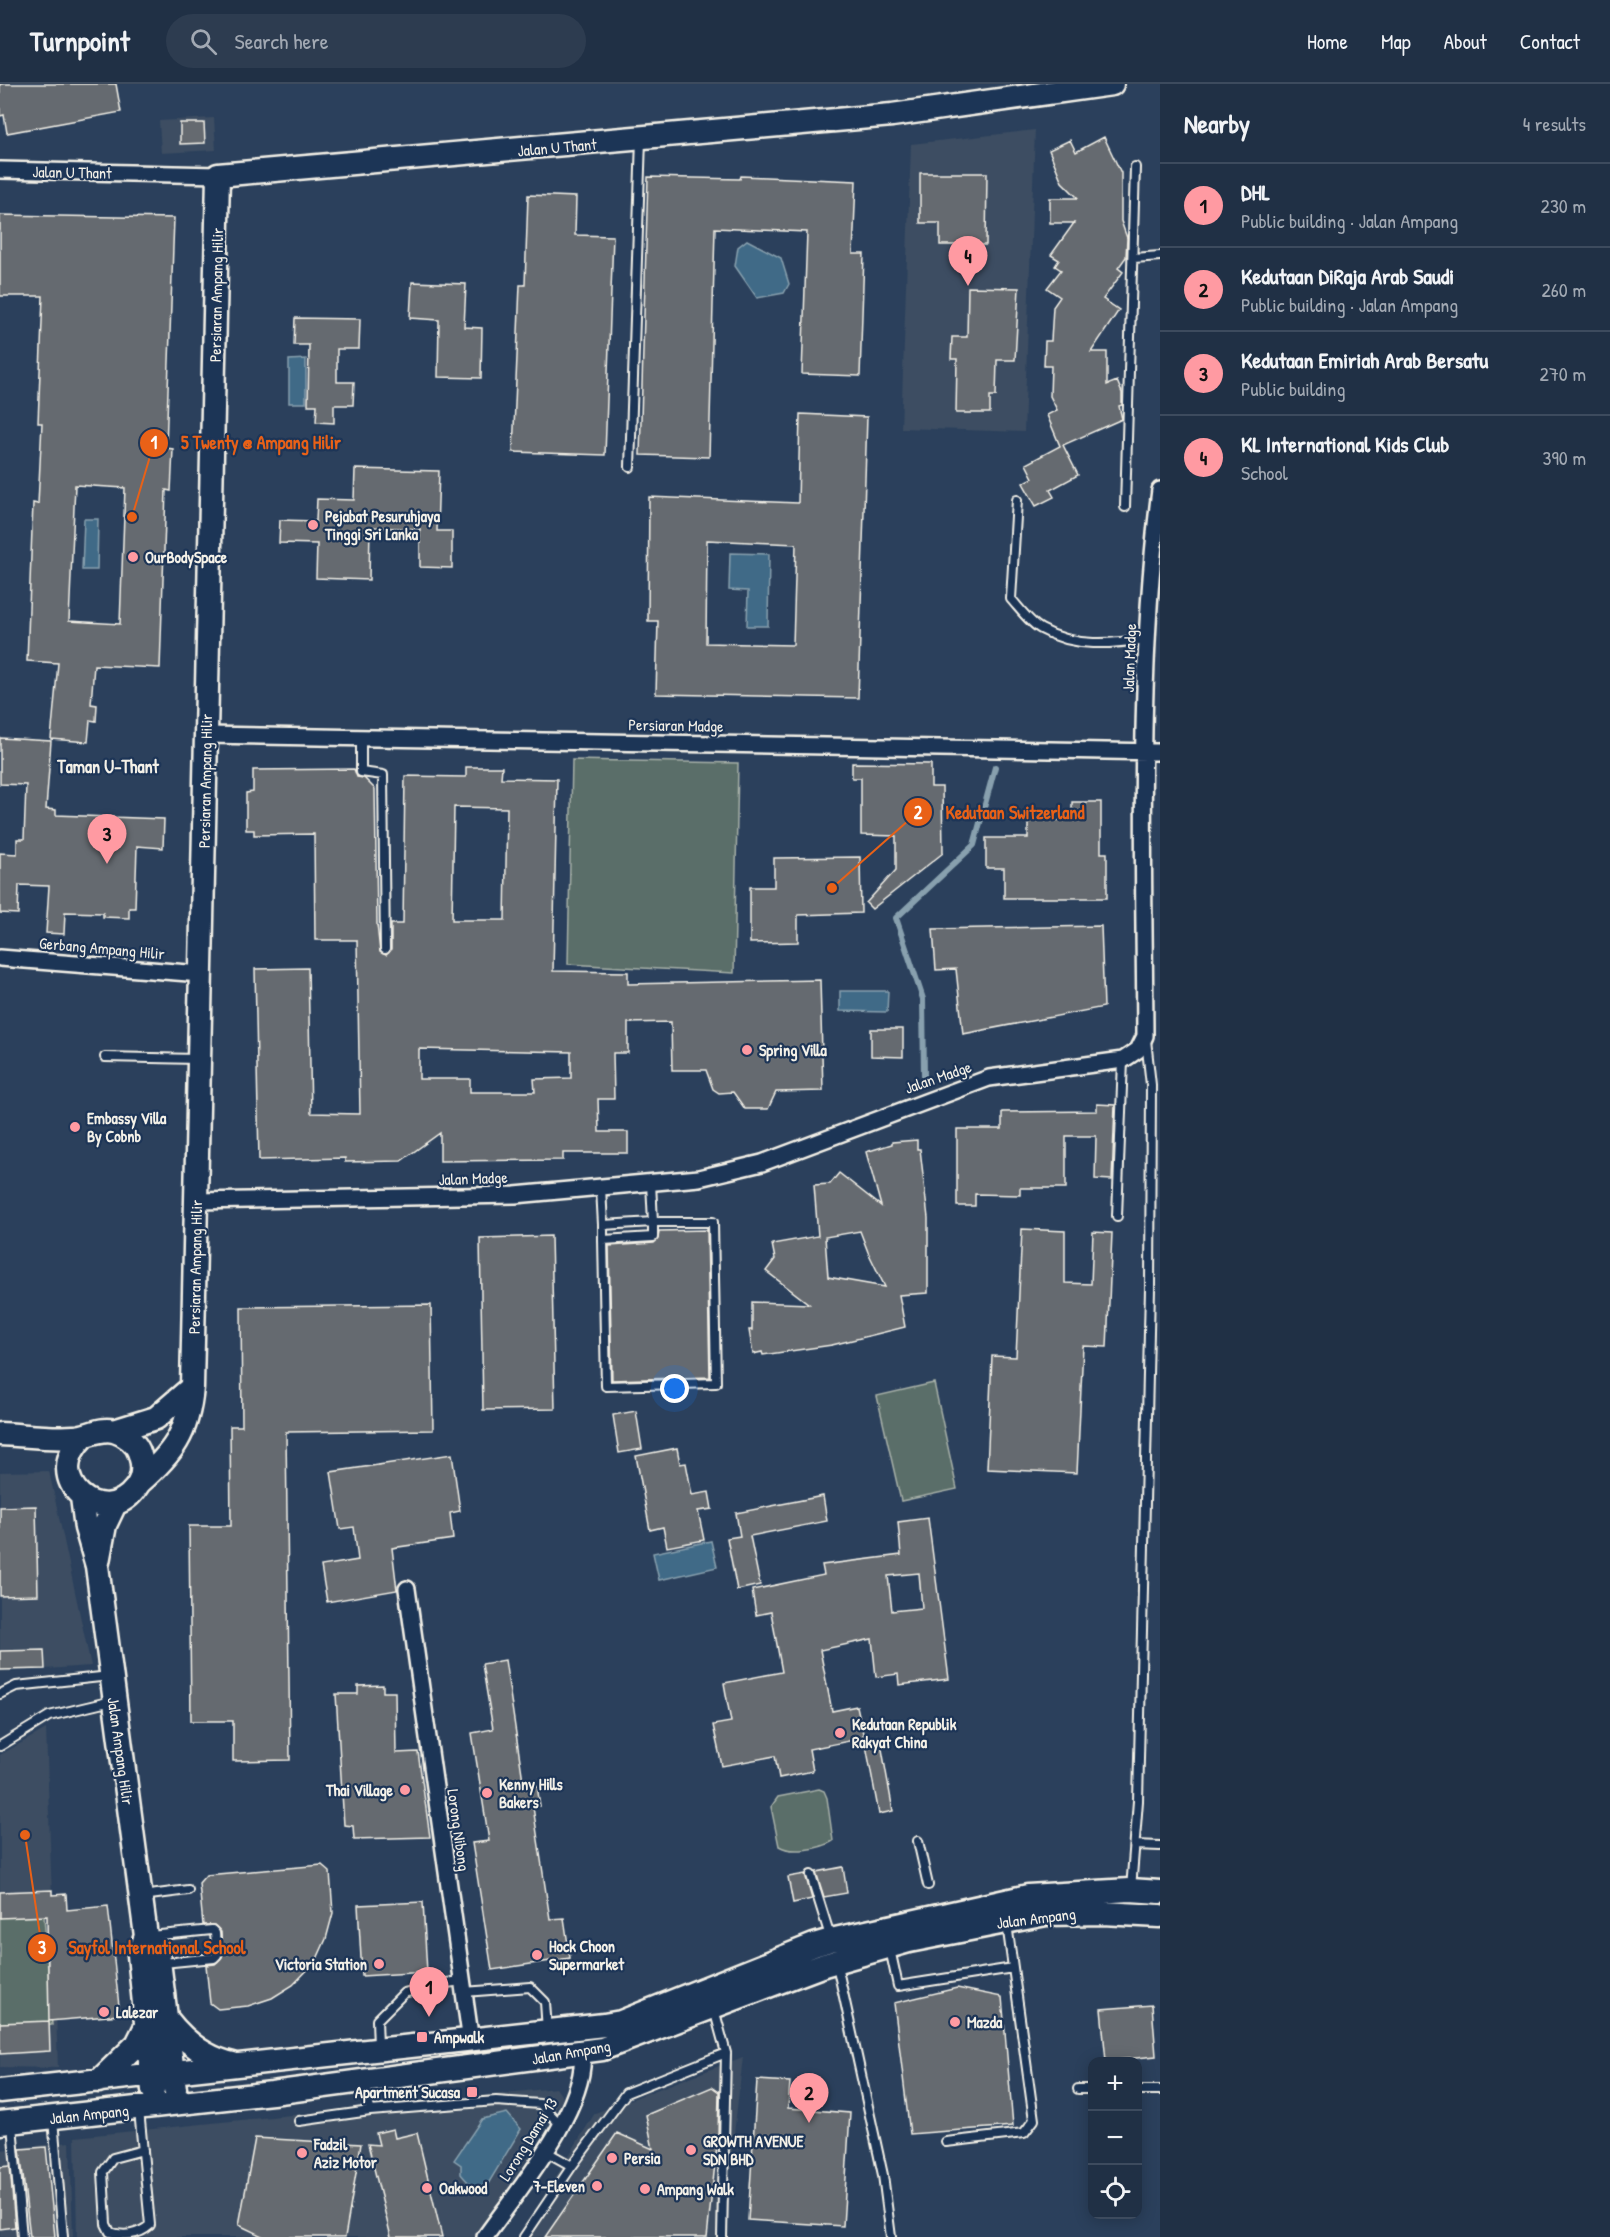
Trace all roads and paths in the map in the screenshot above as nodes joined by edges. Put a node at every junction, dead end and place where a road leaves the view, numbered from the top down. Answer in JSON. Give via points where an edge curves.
{"nodes":[{"id":1,"x":1112,"y":84,"type":"edge"},
{"id":2,"x":641,"y":139,"type":"junction"},
{"id":3,"x":1135,"y":166,"type":"dead end"},
{"id":4,"x":0,"y":170,"type":"edge"},
{"id":5,"x":218,"y":175,"type":"junction"},
{"id":6,"x":1160,"y":256,"type":"edge"},
{"id":7,"x":1134,"y":258,"type":"junction"},
{"id":8,"x":630,"y":467,"type":"dead end"},
{"id":9,"x":1160,"y":490,"type":"edge"},
{"id":10,"x":1017,"y":500,"type":"dead end"},
{"id":11,"x":1125,"y":507,"type":"dead end"},
{"id":12,"x":1148,"y":639,"type":"junction"},
{"id":13,"x":207,"y":735,"type":"junction"},
{"id":14,"x":361,"y":737,"type":"junction"},
{"id":15,"x":1144,"y":751,"type":"junction"},
{"id":16,"x":1160,"y":752,"type":"edge"},
{"id":17,"x":385,"y":949,"type":"dead end"},
{"id":18,"x":0,"y":958,"type":"edge"},
{"id":19,"x":201,"y":974,"type":"junction"},
{"id":20,"x":1145,"y":1036,"type":"junction"},
{"id":21,"x":105,"y":1057,"type":"dead end"},
{"id":22,"x":199,"y":1059,"type":"junction"},
{"id":23,"x":1123,"y":1060,"type":"junction"},
{"id":24,"x":651,"y":1183,"type":"junction"},
{"id":25,"x":601,"y":1188,"type":"junction"},
{"id":26,"x":197,"y":1201,"type":"junction"},
{"id":27,"x":1117,"y":1216,"type":"dead end"},
{"id":28,"x":653,"y":1222,"type":"junction"},
{"id":29,"x":603,"y":1225,"type":"junction"},
{"id":30,"x":603,"y":1240,"type":"junction"},
{"id":31,"x":192,"y":1388,"type":"junction"},
{"id":32,"x":114,"y":1431,"type":"junction"},
{"id":33,"x":0,"y":1434,"type":"edge"},
{"id":34,"x":39,"y":1436,"type":"junction"},
{"id":35,"x":83,"y":1437,"type":"junction"},
{"id":36,"x":69,"y":1455,"type":"junction"},
{"id":37,"x":139,"y":1483,"type":"junction"},
{"id":38,"x":82,"y":1497,"type":"junction"},
{"id":39,"x":115,"y":1504,"type":"junction"},
{"id":40,"x":97,"y":1566,"type":"junction"},
{"id":41,"x":407,"y":1590,"type":"dead end"},
{"id":42,"x":111,"y":1676,"type":"junction"},
{"id":43,"x":0,"y":1694,"type":"edge"},
{"id":44,"x":114,"y":1701,"type":"junction"},
{"id":45,"x":0,"y":1746,"type":"edge"},
{"id":46,"x":918,"y":1841,"type":"dead end"},
{"id":47,"x":1135,"y":1845,"type":"junction"},
{"id":48,"x":1160,"y":1846,"type":"edge"},
{"id":49,"x":812,"y":1875,"type":"dead end"},
{"id":50,"x":928,"y":1885,"type":"dead end"},
{"id":51,"x":188,"y":1890,"type":"dead end"},
{"id":52,"x":1130,"y":1890,"type":"junction"},
{"id":53,"x":1160,"y":1892,"type":"edge"},
{"id":54,"x":140,"y":1896,"type":"junction"},
{"id":55,"x":1160,"y":1916,"type":"edge"},
{"id":56,"x":1006,"y":1920,"type":"junction"},
{"id":57,"x":146,"y":1936,"type":"junction"},
{"id":58,"x":890,"y":1946,"type":"junction"},
{"id":59,"x":834,"y":1951,"type":"junction"},
{"id":60,"x":150,"y":1964,"type":"junction"},
{"id":61,"x":1013,"y":1968,"type":"junction"},
{"id":62,"x":464,"y":1987,"type":"junction"},
{"id":63,"x":713,"y":2007,"type":"junction"},
{"id":64,"x":156,"y":2023,"type":"junction"},
{"id":65,"x":547,"y":2033,"type":"junction"},
{"id":66,"x":471,"y":2042,"type":"junction"},
{"id":67,"x":378,"y":2052,"type":"junction"},
{"id":68,"x":582,"y":2052,"type":"junction"},
{"id":69,"x":726,"y":2053,"type":"junction"},
{"id":70,"x":242,"y":2066,"type":"junction"},
{"id":71,"x":162,"y":2075,"type":"junction"},
{"id":72,"x":99,"y":2081,"type":"junction"},
{"id":73,"x":366,"y":2081,"type":"junction"},
{"id":74,"x":1078,"y":2089,"type":"dead end"},
{"id":75,"x":1088,"y":2089,"type":"edge"},
{"id":76,"x":1142,"y":2090,"type":"edge"},
{"id":77,"x":1160,"y":2090,"type":"edge"},
{"id":78,"x":0,"y":2091,"type":"edge"},
{"id":79,"x":156,"y":2106,"type":"junction"},
{"id":80,"x":370,"y":2111,"type":"junction"},
{"id":81,"x":52,"y":2118,"type":"junction"},
{"id":82,"x":299,"y":2121,"type":"dead end"},
{"id":83,"x":6,"y":2122,"type":"edge"},
{"id":84,"x":561,"y":2125,"type":"junction"},
{"id":85,"x":946,"y":2142,"type":"dead end"},
{"id":86,"x":143,"y":2150,"type":"junction"},
{"id":87,"x":545,"y":2151,"type":"junction"},
{"id":88,"x":572,"y":2166,"type":"junction"},
{"id":89,"x":22,"y":2237,"type":"edge"},
{"id":90,"x":63,"y":2237,"type":"edge"},
{"id":91,"x":485,"y":2237,"type":"edge"},
{"id":92,"x":525,"y":2237,"type":"edge"},
{"id":93,"x":722,"y":2237,"type":"edge"},
{"id":94,"x":891,"y":2237,"type":"edge"}],
"edges":[{"from":1,"to":2,"type":"street","name":"Jalan U Thant","via":[[892,115]]},
{"from":2,"to":5,"type":"street","name":"Jalan U Thant"},
{"from":2,"to":8,"type":"lane"},
{"from":3,"to":7,"type":"lane"},
{"from":4,"to":5,"type":"street","name":"Jalan U Thant"},
{"from":5,"to":13,"type":"street","name":"Persiaran Ampang Hilir"},
{"from":6,"to":7,"type":"lane"},
{"from":7,"to":11,"type":"lane"},
{"from":9,"to":12,"type":"street","name":"Jalan Madge"},
{"from":10,"to":12,"type":"lane","via":[[1011,599],[1040,628],[1072,642],[1101,644]]},
{"from":12,"to":15,"type":"street","name":"Jalan Madge"},
{"from":13,"to":14,"type":"street","name":"Persiaran Madge"},
{"from":13,"to":19,"type":"street","name":"Persiaran Ampang Hilir"},
{"from":14,"to":15,"type":"street","name":"Persiaran Madge"},
{"from":14,"to":17,"type":"lane","via":[[362,772],[383,775]]},
{"from":15,"to":16,"type":"street","name":"Persiaran Madge"},
{"from":15,"to":20,"type":"street","name":"Jalan Madge"},
{"from":18,"to":19,"type":"street","name":"Gerbang Ampang Hilir"},
{"from":19,"to":22,"type":"street","name":"Persiaran Ampang Hilir"},
{"from":20,"to":23,"type":"street","via":[[1138,1050]]},
{"from":20,"to":47,"type":"lane","via":[[1151,1086],[1150,1289]]},
{"from":21,"to":22,"type":"lane"},
{"from":22,"to":26,"type":"street","name":"Persiaran Ampang Hilir"},
{"from":23,"to":24,"type":"street","name":"Jalan Madge","via":[[989,1078],[762,1163],[699,1178]]},
{"from":23,"to":27,"type":"lane"},
{"from":24,"to":25,"type":"street","name":"Jalan Madge"},
{"from":24,"to":28,"type":"lane"},
{"from":25,"to":26,"type":"street","name":"Jalan Madge","via":[[515,1195]]},
{"from":25,"to":29,"type":"lane"},
{"from":26,"to":31,"type":"street","name":"Persiaran Ampang Hilir"},
{"from":28,"to":29,"type":"lane"},
{"from":28,"to":30,"type":"lane","via":[[653,1238]]},
{"from":28,"to":30,"type":"lane","via":[[713,1222],[716,1383],[606,1386]]},
{"from":29,"to":30,"type":"lane"},
{"from":31,"to":32,"type":"street","via":[[156,1418]]},
{"from":31,"to":37,"type":"street","name":"Persiaran Ampang Hilir","via":[[184,1432],[174,1448]]},
{"from":32,"to":35,"type":"street","via":[[92,1431]]},
{"from":32,"to":37,"type":"street","via":[[124,1435],[139,1451]]},
{"from":33,"to":34,"type":"street"},
{"from":34,"to":35,"type":"street"},
{"from":34,"to":36,"type":"street"},
{"from":35,"to":36,"type":"street"},
{"from":36,"to":38,"type":"street","via":[[69,1478]]},
{"from":37,"to":39,"type":"street"},
{"from":38,"to":39,"type":"street","via":[[92,1503]]},
{"from":38,"to":40,"type":"street","name":"Jalan Ampang Hilir"},
{"from":39,"to":40,"type":"street","name":"Jalan Ampang Hilir","via":[[100,1542]]},
{"from":40,"to":42,"type":"street","name":"Jalan Ampang Hilir"},
{"from":41,"to":62,"type":"street","name":"Lorong Nibong"},
{"from":42,"to":43,"type":"lane","via":[[16,1686]]},
{"from":42,"to":44,"type":"street","name":"Jalan Ampang Hilir"},
{"from":44,"to":45,"type":"lane","via":[[49,1716]]},
{"from":44,"to":54,"type":"street","name":"Jalan Ampang Hilir"},
{"from":46,"to":50,"type":"lane"},
{"from":47,"to":48,"type":"lane"},
{"from":47,"to":52,"type":"lane"},
{"from":49,"to":59,"type":"lane"},
{"from":51,"to":54,"type":"lane"},
{"from":52,"to":53,"type":"street","name":"Jalan Ampang"},
{"from":52,"to":59,"type":"street","name":"Jalan Ampang","via":[[1028,1896]]},
{"from":54,"to":57,"type":"street","name":"Jalan Ampang Hilir"},
{"from":55,"to":56,"type":"street","name":"Jalan Ampang","via":[[1079,1912]]},
{"from":56,"to":58,"type":"street","name":"Jalan Ampang"},
{"from":56,"to":61,"type":"lane"},
{"from":57,"to":60,"type":"street","name":"Jalan Ampang Hilir","via":[[158,1953]]},
{"from":57,"to":60,"type":"lane","via":[[212,1930],[215,1933],[214,1958]]},
{"from":58,"to":59,"type":"street","name":"Jalan Ampang"},
{"from":58,"to":61,"type":"lane","via":[[898,1986]]},
{"from":59,"to":63,"type":"street","name":"Jalan Ampang"},
{"from":59,"to":65,"type":"street","name":"Jalan Ampang","via":[[814,1945],[621,2022]]},
{"from":59,"to":94,"type":"lane","via":[[883,2175]]},
{"from":60,"to":64,"type":"street","name":"Jalan Ampang Hilir"},
{"from":61,"to":85,"type":"lane","via":[[1034,2120],[1024,2133]]},
{"from":62,"to":65,"type":"lane","via":[[530,1987],[545,2001]]},
{"from":62,"to":66,"type":"street","name":"Lorong Nibong"},
{"from":62,"to":67,"type":"lane","via":[[438,1984],[404,1993],[377,2020]]},
{"from":63,"to":68,"type":"street","name":"Jalan Ampang","via":[[614,2045]]},
{"from":63,"to":69,"type":"lane"},
{"from":64,"to":70,"type":"street","via":[[208,2056]]},
{"from":64,"to":71,"type":"street","name":"Jalan Ampang Hilir"},
{"from":64,"to":72,"type":"street"},
{"from":65,"to":66,"type":"street","name":"Jalan Ampang"},
{"from":66,"to":67,"type":"street","name":"Jalan Ampang"},
{"from":67,"to":70,"type":"street","name":"Jalan Ampang"},
{"from":68,"to":73,"type":"street","name":"Jalan Ampang"},
{"from":68,"to":84,"type":"street","name":"Lorong Damai 13","via":[[584,2068],[579,2087]]},
{"from":69,"to":88,"type":"lane","via":[[627,2093]]},
{"from":69,"to":93,"type":"lane"},
{"from":70,"to":71,"type":"street","name":"Jalan Ampang"},
{"from":71,"to":72,"type":"street","name":"Jalan Ampang"},
{"from":71,"to":79,"type":"street","name":"Jalan Ampang Hilir"},
{"from":72,"to":78,"type":"street","name":"Jalan Ampang"},
{"from":73,"to":79,"type":"street","name":"Jalan Ampang"},
{"from":73,"to":80,"type":"lane"},
{"from":74,"to":75,"type":"lane"},
{"from":76,"to":77,"type":"lane"},
{"from":79,"to":81,"type":"street","name":"Jalan Ampang"},
{"from":79,"to":86,"type":"lane"},
{"from":80,"to":82,"type":"lane"},
{"from":80,"to":84,"type":"lane","via":[[507,2102],[540,2104]]},
{"from":81,"to":83,"type":"street","name":"Jalan Ampang"},
{"from":81,"to":90,"type":"lane"},
{"from":83,"to":89,"type":"lane"},
{"from":84,"to":87,"type":"street","name":"Lorong Damai 13"},
{"from":86,"to":86,"type":"lane","via":[[113,2158],[103,2172],[106,2224],[110,2232],[119,2236],[142,2232],[150,2225]]},
{"from":87,"to":88,"type":"lane"},
{"from":87,"to":91,"type":"street","name":"Lorong Damai 13"},
{"from":88,"to":92,"type":"lane"}]}
